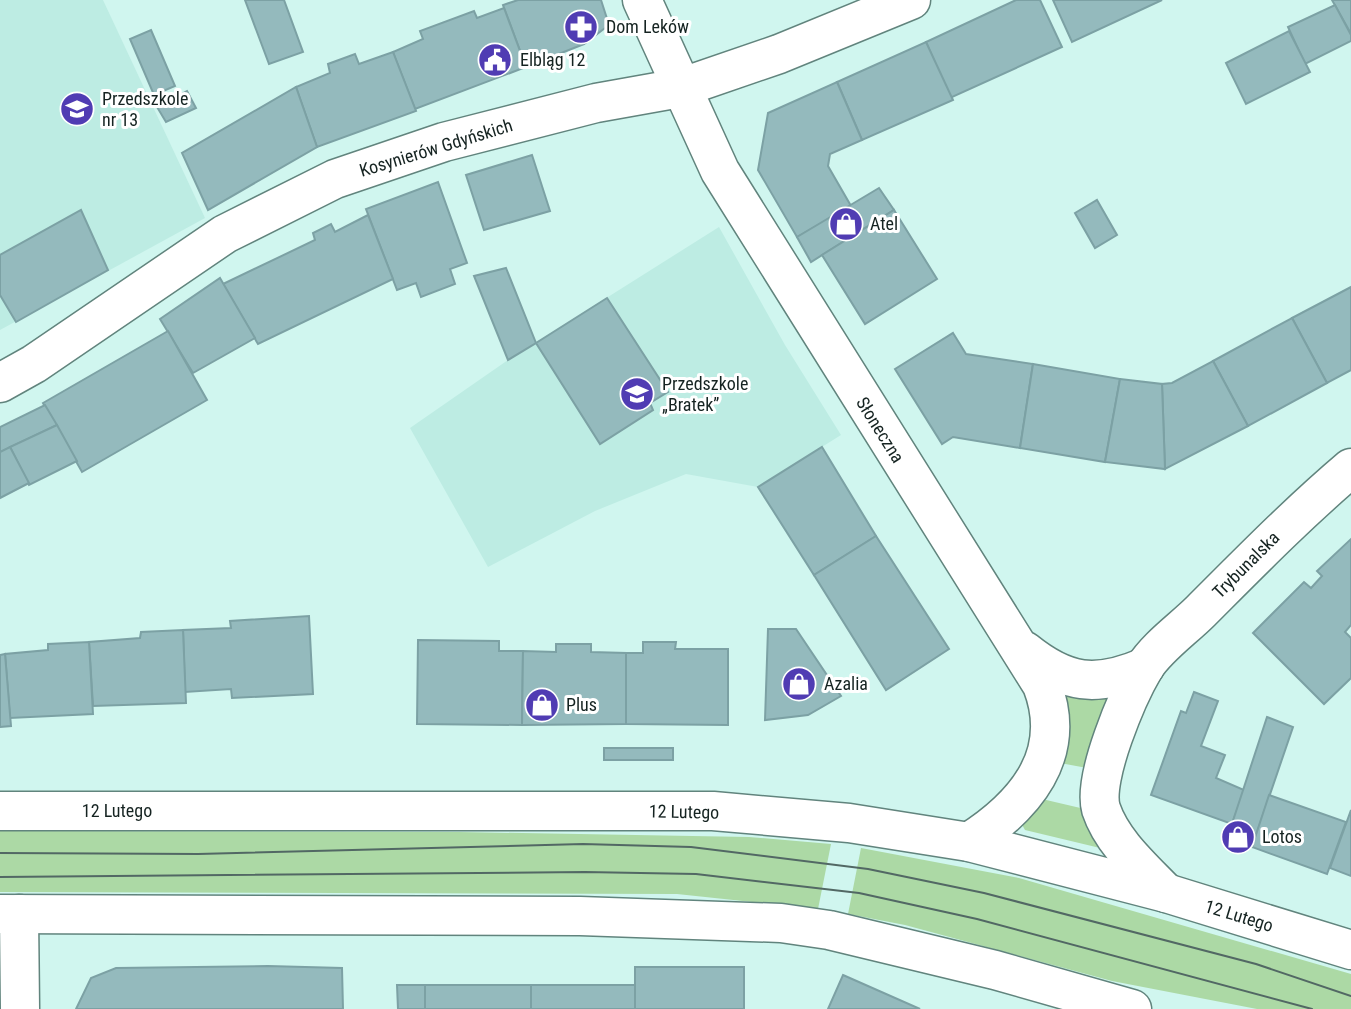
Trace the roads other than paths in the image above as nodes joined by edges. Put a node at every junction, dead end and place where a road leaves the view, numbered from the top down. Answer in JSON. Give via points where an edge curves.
{"nodes":[{"id":1,"x":642,"y":0,"type":"edge"},
{"id":2,"x":911,"y":0,"type":"edge"},
{"id":3,"x":680,"y":88,"type":"junction"},
{"id":4,"x":0,"y":383,"type":"edge"},
{"id":5,"x":1351,"y":468,"type":"edge"},
{"id":6,"x":1016,"y":644,"type":"junction"},
{"id":7,"x":1145,"y":667,"type":"junction"},
{"id":8,"x":0,"y":811,"type":"edge"},
{"id":9,"x":969,"y":842,"type":"junction"},
{"id":10,"x":1166,"y":893,"type":"junction"},
{"id":11,"x":9,"y":914,"type":"edge"},
{"id":12,"x":1351,"y":950,"type":"edge"},
{"id":13,"x":20,"y":1009,"type":"edge"},
{"id":14,"x":1132,"y":1009,"type":"edge"}],
"edges":[{"from":1,"to":3,"type":"street","name":"Słoneczna"},
{"from":2,"to":3,"type":"street","name":"Kosynierów Gdyńskich"},
{"from":3,"to":4,"type":"street","name":"Kosynierów Gdyńskich","via":[[596,103],[444,142],[335,179],[225,234]]},
{"from":3,"to":6,"type":"street","name":"Słoneczna","via":[[720,172]]},
{"from":5,"to":7,"type":"street","name":"Trybunalska","via":[[1293,517]]},
{"from":6,"to":7,"type":"street","via":[[1047,668],[1070,678],[1106,680]]},
{"from":6,"to":9,"type":"street","name":"Słoneczna","via":[[1047,698],[1045,754],[1031,788],[1014,809]]},
{"from":7,"to":10,"type":"street","via":[[1102,770],[1101,807],[1131,856]]},
{"from":8,"to":9,"type":"street","name":"12 Lutego","via":[[713,811],[849,823]]},
{"from":9,"to":10,"type":"street","name":"12 Lutego"},
{"from":10,"to":12,"type":"street","name":"12 Lutego"},
{"from":11,"to":13,"type":"street"},
{"from":11,"to":14,"type":"street","via":[[580,916],[781,923],[995,970]]}]}
